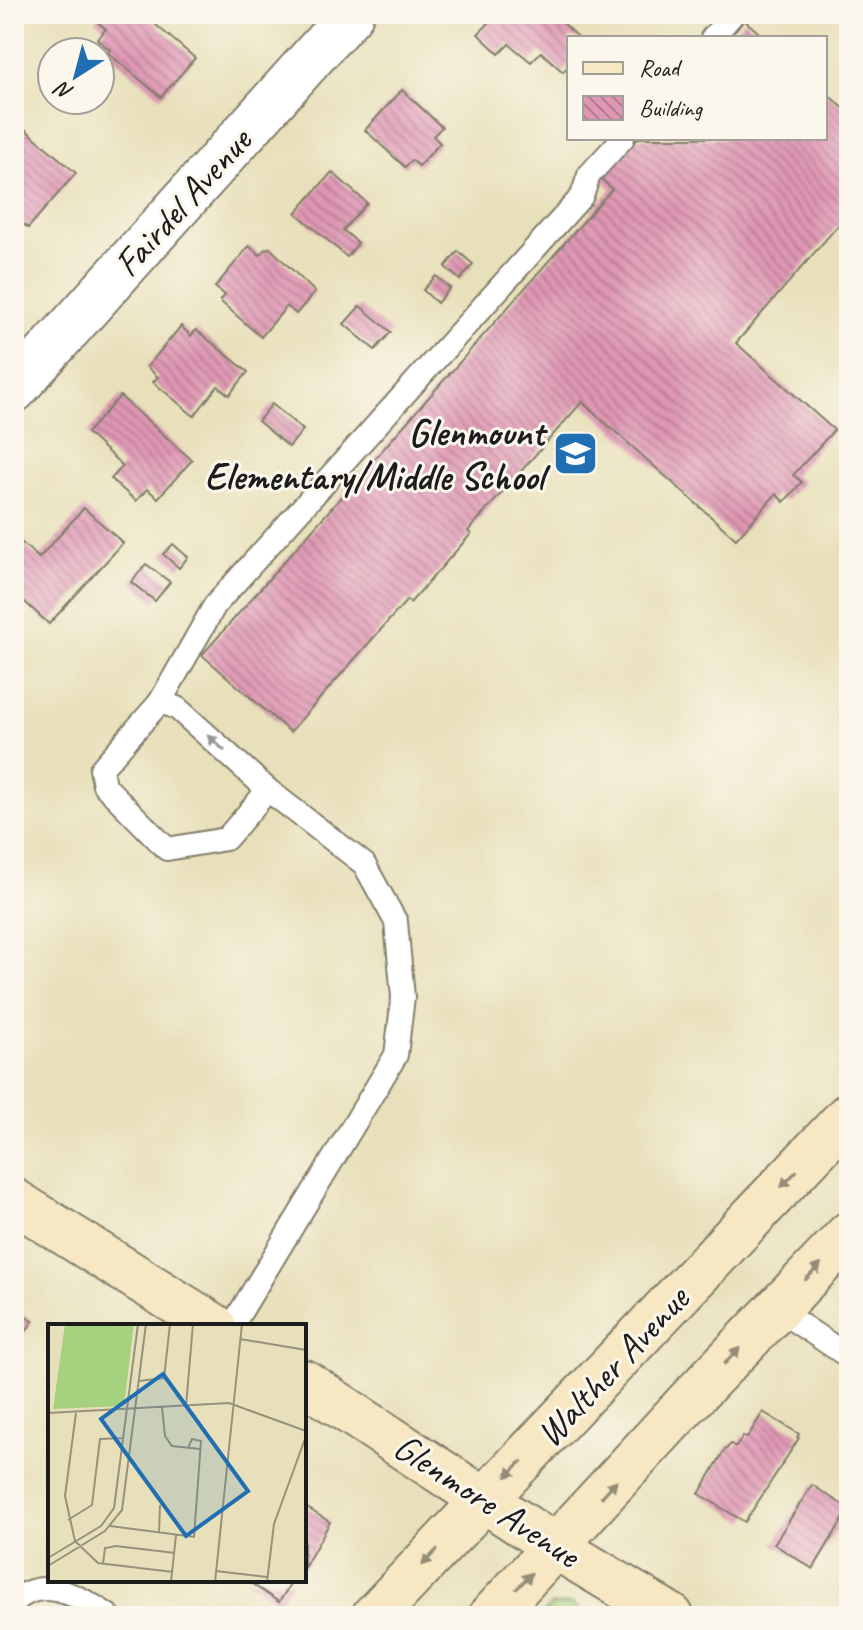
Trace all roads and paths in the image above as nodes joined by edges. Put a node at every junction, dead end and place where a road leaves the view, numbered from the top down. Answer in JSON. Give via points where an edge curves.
{"nodes":[{"id":1,"x":351,"y":14,"type":"edge"},
{"id":2,"x":733,"y":14,"type":"edge"},
{"id":3,"x":714,"y":36,"type":"edge"},
{"id":4,"x":621,"y":140,"type":"edge"},
{"id":5,"x":14,"y":390,"type":"edge"},
{"id":6,"x":160,"y":702,"type":"junction"},
{"id":7,"x":268,"y":790,"type":"junction"},
{"id":8,"x":849,"y":1115,"type":"edge"},
{"id":9,"x":14,"y":1201,"type":"edge"},
{"id":10,"x":849,"y":1234,"type":"edge"},
{"id":11,"x":777,"y":1309,"type":"junction"},
{"id":12,"x":211,"y":1324,"type":"edge"},
{"id":13,"x":233,"y":1324,"type":"edge"},
{"id":14,"x":849,"y":1357,"type":"edge"},
{"id":15,"x":306,"y":1383,"type":"edge"},
{"id":16,"x":483,"y":1500,"type":"junction"},
{"id":17,"x":556,"y":1547,"type":"junction"},
{"id":18,"x":14,"y":1603,"type":"edge"},
{"id":19,"x":109,"y":1616,"type":"edge"},
{"id":20,"x":374,"y":1616,"type":"edge"},
{"id":21,"x":491,"y":1616,"type":"edge"},
{"id":22,"x":671,"y":1616,"type":"edge"}],
"edges":[{"from":1,"to":5,"type":"street","name":"Fairdel Avenue"},
{"from":2,"to":3,"type":"lane"},
{"from":4,"to":6,"type":"lane","via":[[589,175],[582,196],[215,605]]},
{"from":7,"to":6,"type":"lane","one_way":true,"via":[[177,708]]},
{"from":6,"to":7,"type":"lane","via":[[101,769],[104,785],[167,849],[226,839]]},
{"from":7,"to":13,"type":"lane","via":[[364,864],[396,922],[403,997],[396,1055]]},
{"from":8,"to":16,"type":"main road","name":"Walther Avenue","one_way":true},
{"from":9,"to":12,"type":"main road"},
{"from":11,"to":10,"type":"main road","one_way":true},
{"from":11,"to":14,"type":"lane"},
{"from":17,"to":11,"type":"main road","one_way":true},
{"from":15,"to":16,"type":"main road","name":"Glenmore Avenue"},
{"from":16,"to":17,"type":"main road","name":"Glenmore Avenue"},
{"from":16,"to":20,"type":"main road","name":"Walther Avenue","one_way":true},
{"from":21,"to":17,"type":"main road","one_way":true},
{"from":17,"to":22,"type":"main road","name":"Glenmore Avenue"},
{"from":18,"to":19,"type":"lane","via":[[44,1587],[75,1596]]}]}
